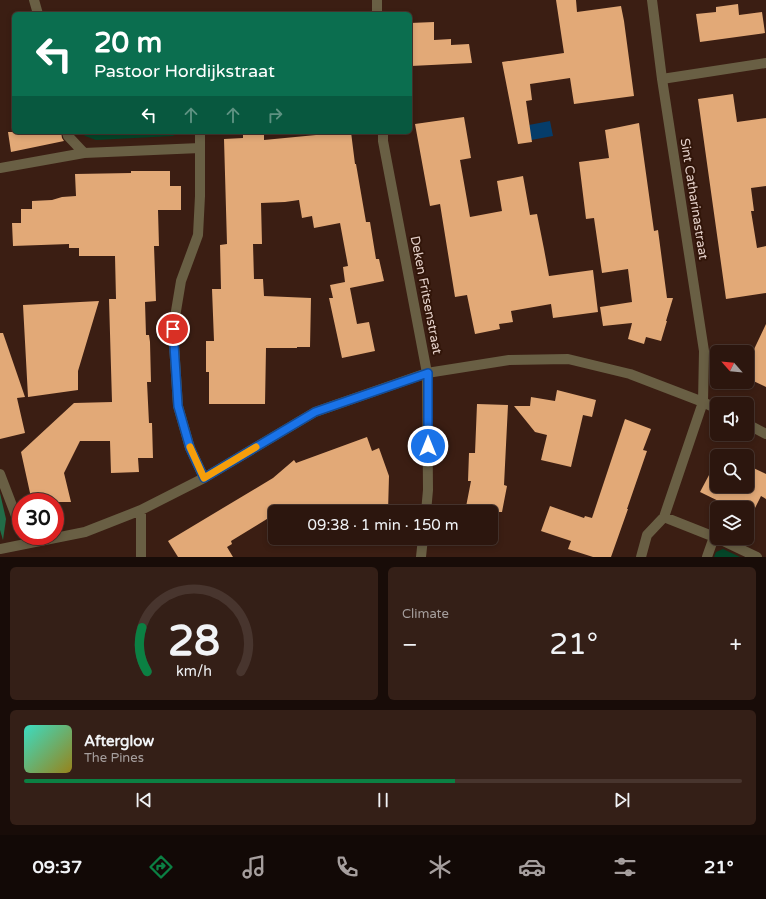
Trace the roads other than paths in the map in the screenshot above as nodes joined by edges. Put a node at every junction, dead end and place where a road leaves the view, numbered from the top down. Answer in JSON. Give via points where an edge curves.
{"nodes":[{"id":1,"x":34,"y":0,"type":"edge"},
{"id":2,"x":377,"y":0,"type":"edge"},
{"id":3,"x":652,"y":0,"type":"edge"},
{"id":4,"x":37,"y":12,"type":"edge"},
{"id":5,"x":377,"y":12,"type":"edge"},
{"id":6,"x":766,"y":63,"type":"edge"},
{"id":7,"x":662,"y":79,"type":"junction"},
{"id":8,"x":68,"y":134,"type":"edge"},
{"id":9,"x":200,"y":134,"type":"edge"},
{"id":10,"x":383,"y":134,"type":"edge"},
{"id":11,"x":200,"y":148,"type":"junction"},
{"id":12,"x":84,"y":154,"type":"junction"},
{"id":13,"x":0,"y":168,"type":"edge"},
{"id":14,"x":428,"y":373,"type":"junction"},
{"id":15,"x":703,"y":402,"type":"junction"},
{"id":16,"x":710,"y":406,"type":"edge"},
{"id":17,"x":754,"y":428,"type":"edge"},
{"id":18,"x":766,"y":434,"type":"edge"},
{"id":19,"x":0,"y":474,"type":"edge"},
{"id":20,"x":204,"y":478,"type":"junction"},
{"id":21,"x":427,"y":505,"type":"edge"},
{"id":22,"x":12,"y":506,"type":"edge"},
{"id":23,"x":141,"y":510,"type":"junction"},
{"id":24,"x":664,"y":517,"type":"junction"},
{"id":25,"x":64,"y":535,"type":"edge"},
{"id":26,"x":710,"y":536,"type":"edge"},
{"id":27,"x":12,"y":545,"type":"edge"},
{"id":28,"x":422,"y":545,"type":"edge"},
{"id":29,"x":713,"y":545,"type":"edge"},
{"id":30,"x":731,"y":545,"type":"edge"},
{"id":31,"x":0,"y":549,"type":"edge"},
{"id":32,"x":141,"y":557,"type":"edge"},
{"id":33,"x":421,"y":557,"type":"edge"},
{"id":34,"x":640,"y":557,"type":"edge"},
{"id":35,"x":707,"y":557,"type":"edge"},
{"id":36,"x":757,"y":557,"type":"edge"}],
"edges":[{"from":1,"to":4,"type":"street"},
{"from":2,"to":5,"type":"street"},
{"from":3,"to":7,"type":"street","name":"Sint Catharinastraat"},
{"from":6,"to":7,"type":"street"},
{"from":7,"to":15,"type":"street","name":"Sint Catharinastraat","via":[[704,351]]},
{"from":8,"to":12,"type":"street"},
{"from":9,"to":11,"type":"street"},
{"from":10,"to":14,"type":"street","name":"Deken Fritsenstraat"},
{"from":11,"to":12,"type":"street"},
{"from":11,"to":20,"type":"street","via":[[198,235],[181,281],[173,329],[178,406],[190,448]]},
{"from":12,"to":13,"type":"street"},
{"from":14,"to":15,"type":"street","via":[[509,360],[568,359],[630,374]]},
{"from":14,"to":20,"type":"street","via":[[315,412]]},
{"from":14,"to":21,"type":"street","name":"Deken Fritsenstraat"},
{"from":15,"to":16,"type":"street"},
{"from":15,"to":24,"type":"street","name":"Sint Catharinastraat"},
{"from":17,"to":18,"type":"street"},
{"from":19,"to":22,"type":"street"},
{"from":20,"to":23,"type":"street"},
{"from":23,"to":25,"type":"street","via":[[85,532]]},
{"from":23,"to":32,"type":"street"},
{"from":24,"to":26,"type":"street"},
{"from":24,"to":34,"type":"street","via":[[647,536]]},
{"from":27,"to":31,"type":"street"},
{"from":28,"to":33,"type":"street"},
{"from":29,"to":35,"type":"street"},
{"from":30,"to":36,"type":"street"}]}
